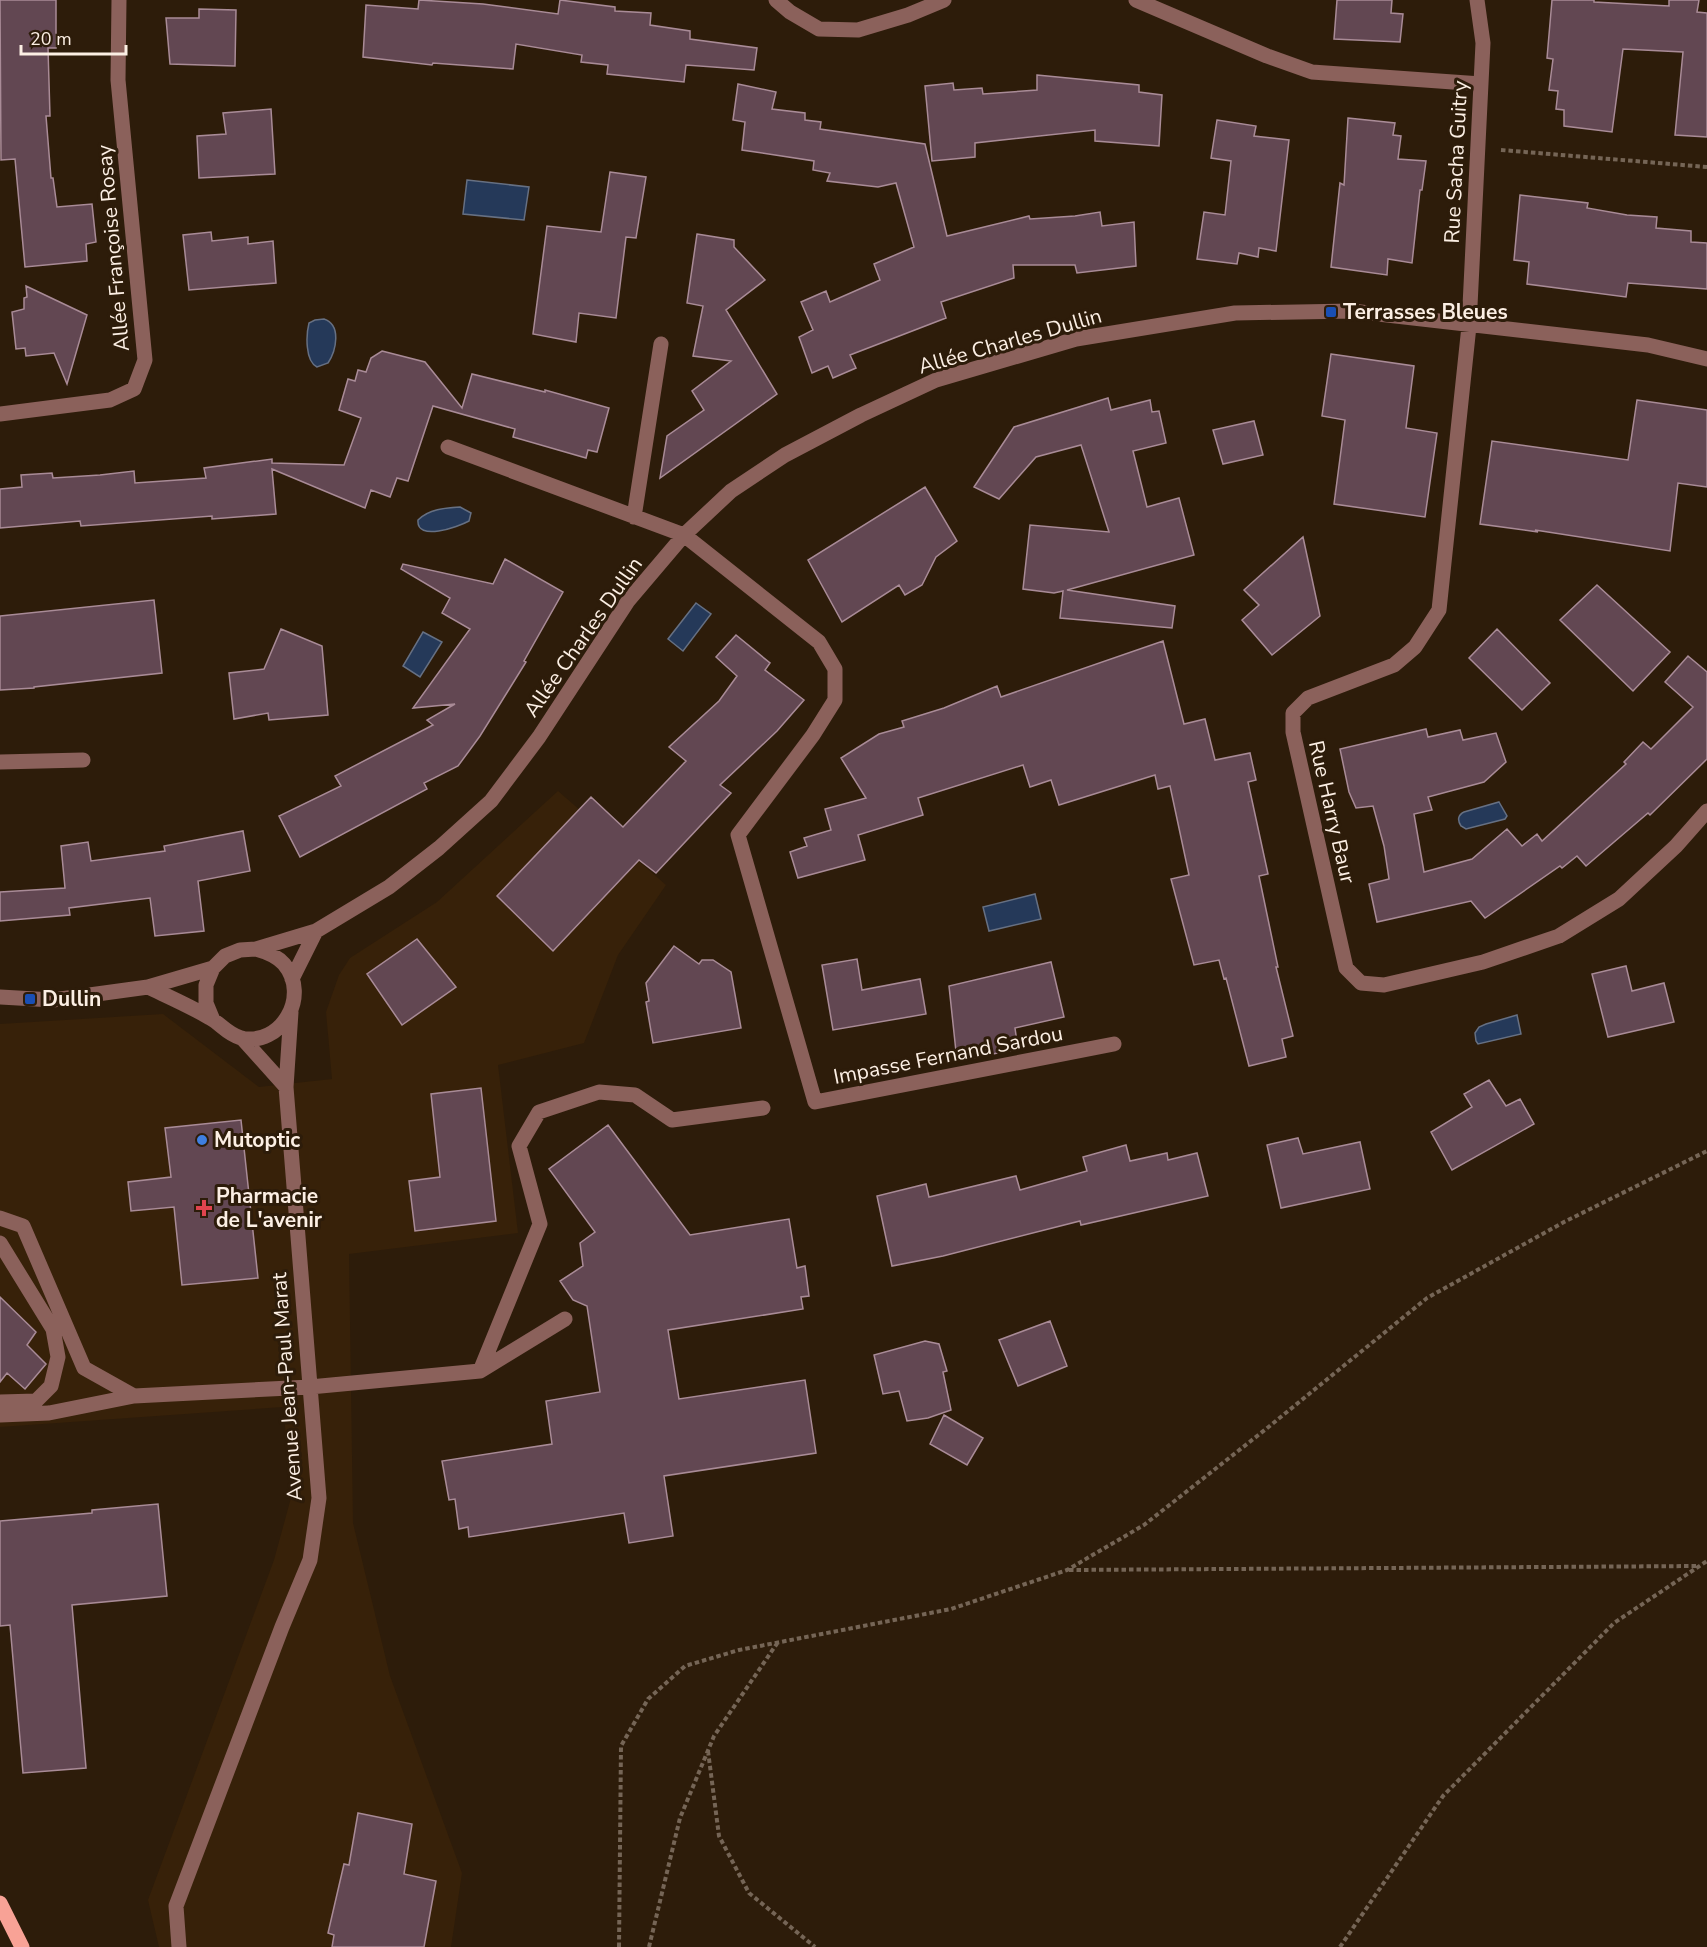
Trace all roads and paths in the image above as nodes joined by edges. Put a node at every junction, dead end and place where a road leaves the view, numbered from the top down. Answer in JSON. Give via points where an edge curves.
{"nodes":[{"id":1,"x":119,"y":0,"type":"edge"},
{"id":2,"x":776,"y":0,"type":"edge"},
{"id":3,"x":944,"y":0,"type":"edge"},
{"id":4,"x":1136,"y":0,"type":"edge"},
{"id":5,"x":1477,"y":0,"type":"edge"},
{"id":6,"x":1481,"y":84,"type":"junction"},
{"id":7,"x":1477,"y":148,"type":"junction"},
{"id":8,"x":1707,"y":167,"type":"edge"},
{"id":9,"x":1469,"y":326,"type":"junction"},
{"id":10,"x":661,"y":344,"type":"dead end"},
{"id":11,"x":1707,"y":358,"type":"edge"},
{"id":12,"x":0,"y":414,"type":"edge"},
{"id":13,"x":448,"y":447,"type":"dead end"},
{"id":14,"x":634,"y":517,"type":"junction"},
{"id":15,"x":684,"y":535,"type":"junction"},
{"id":16,"x":83,"y":760,"type":"dead end"},
{"id":17,"x":0,"y":762,"type":"edge"},
{"id":18,"x":1707,"y":811,"type":"edge"},
{"id":19,"x":316,"y":931,"type":"junction"},
{"id":20,"x":256,"y":949,"type":"junction"},
{"id":21,"x":213,"y":968,"type":"junction"},
{"id":22,"x":292,"y":979,"type":"junction"},
{"id":23,"x":148,"y":987,"type":"junction"},
{"id":24,"x":0,"y":998,"type":"edge"},
{"id":25,"x":291,"y":1012,"type":"junction"},
{"id":26,"x":213,"y":1020,"type":"junction"},
{"id":27,"x":242,"y":1038,"type":"junction"},
{"id":28,"x":1114,"y":1044,"type":"dead end"},
{"id":29,"x":286,"y":1087,"type":"junction"},
{"id":30,"x":763,"y":1108,"type":"dead end"},
{"id":31,"x":1707,"y":1151,"type":"edge"},
{"id":32,"x":0,"y":1218,"type":"edge"},
{"id":33,"x":0,"y":1243,"type":"edge"},
{"id":34,"x":565,"y":1319,"type":"dead end"},
{"id":35,"x":480,"y":1371,"type":"junction"},
{"id":36,"x":310,"y":1387,"type":"junction"},
{"id":37,"x":134,"y":1396,"type":"junction"},
{"id":38,"x":0,"y":1402,"type":"edge"},
{"id":39,"x":0,"y":1415,"type":"edge"},
{"id":40,"x":1707,"y":1561,"type":"edge"},
{"id":41,"x":1699,"y":1566,"type":"junction"},
{"id":42,"x":1067,"y":1570,"type":"junction"},
{"id":43,"x":778,"y":1642,"type":"junction"},
{"id":44,"x":708,"y":1750,"type":"junction"},
{"id":45,"x":0,"y":1904,"type":"edge"},
{"id":46,"x":22,"y":1947,"type":"edge"},
{"id":47,"x":179,"y":1947,"type":"edge"},
{"id":48,"x":619,"y":1947,"type":"edge"},
{"id":49,"x":649,"y":1947,"type":"edge"},
{"id":50,"x":815,"y":1947,"type":"edge"},
{"id":51,"x":1340,"y":1947,"type":"edge"}],
"edges":[{"from":1,"to":12,"type":"street","name":"Allée Françoise Rosay","via":[[118,80],[145,360],[134,389],[110,400]]},
{"from":2,"to":3,"type":"street","via":[[819,29],[858,30]]},
{"from":4,"to":6,"type":"street","via":[[1312,72]]},
{"from":5,"to":6,"type":"street","name":"Rue Sacha Guitry","via":[[1483,43]]},
{"from":6,"to":7,"type":"street","name":"Rue Sacha Guitry"},
{"from":7,"to":8,"type":"path"},
{"from":7,"to":9,"type":"street","name":"Rue Sacha Guitry"},
{"from":9,"to":11,"type":"street","name":"Allée Charles Dullin","via":[[1648,345]]},
{"from":9,"to":15,"type":"street","name":"Allée Charles Dullin","via":[[1352,311],[1235,313],[1076,339],[936,380],[861,415],[784,455],[731,491]]},
{"from":9,"to":18,"type":"street","name":"Rue Harry Baur","via":[[1439,610],[1415,647],[1394,665],[1308,698],[1293,712],[1293,732],[1346,968],[1361,983],[1384,985],[1483,962],[1559,936],[1619,899]]},
{"from":10,"to":14,"type":"street"},
{"from":13,"to":14,"type":"street"},
{"from":14,"to":15,"type":"street"},
{"from":15,"to":19,"type":"street","name":"Allée Charles Dullin","via":[[628,602],[539,737],[491,801],[389,886]]},
{"from":15,"to":28,"type":"street","name":"Impasse Fernand Sardou","via":[[819,642],[835,669],[834,700],[813,735],[738,835],[815,1102]]},
{"from":16,"to":17,"type":"street"},
{"from":19,"to":20,"type":"street","name":"Allée Charles Dullin"},
{"from":19,"to":22,"type":"street"},
{"from":20,"to":21,"type":"street","name":"Allée Charles Dullin","via":[[225,956]]},
{"from":20,"to":22,"type":"street","via":[[272,954],[284,964]]},
{"from":21,"to":23,"type":"street","name":"Allée Charles Dullin"},
{"from":21,"to":26,"type":"street","via":[[206,985],[206,1003]]},
{"from":22,"to":25,"type":"street","via":[[295,996]]},
{"from":23,"to":24,"type":"street","name":"Allée Charles Dullin","via":[[53,1000]]},
{"from":23,"to":26,"type":"street"},
{"from":25,"to":27,"type":"street","via":[[279,1028],[261,1038]]},
{"from":25,"to":29,"type":"street","name":"Avenue Jean-Paul Marat"},
{"from":26,"to":27,"type":"street","via":[[226,1032]]},
{"from":27,"to":29,"type":"street"},
{"from":29,"to":36,"type":"street","name":"Avenue Jean-Paul Marat"},
{"from":30,"to":35,"type":"street","via":[[672,1119],[635,1095],[599,1092],[539,1112],[519,1146],[540,1224]]},
{"from":31,"to":42,"type":"path","via":[[1564,1222],[1427,1298],[1144,1525]]},
{"from":32,"to":37,"type":"street","via":[[23,1226],[84,1368]]},
{"from":33,"to":38,"type":"street","via":[[53,1329],[58,1357],[51,1386],[36,1401]]},
{"from":34,"to":35,"type":"street"},
{"from":35,"to":36,"type":"street"},
{"from":36,"to":37,"type":"street"},
{"from":36,"to":47,"type":"street","name":"Avenue Jean-Paul Marat","via":[[319,1498],[310,1560],[176,1906]]},
{"from":37,"to":39,"type":"street","via":[[49,1413]]},
{"from":40,"to":41,"type":"path"},
{"from":41,"to":42,"type":"path"},
{"from":41,"to":51,"type":"path","via":[[1614,1623],[1443,1796]]},
{"from":42,"to":43,"type":"path","via":[[951,1609]]},
{"from":43,"to":44,"type":"path"},
{"from":43,"to":48,"type":"path","via":[[685,1666],[648,1699],[621,1746]]},
{"from":44,"to":49,"type":"path","via":[[680,1818]]},
{"from":44,"to":50,"type":"path","via":[[719,1836],[749,1893]]},
{"from":45,"to":46,"type":"main road"}]}
